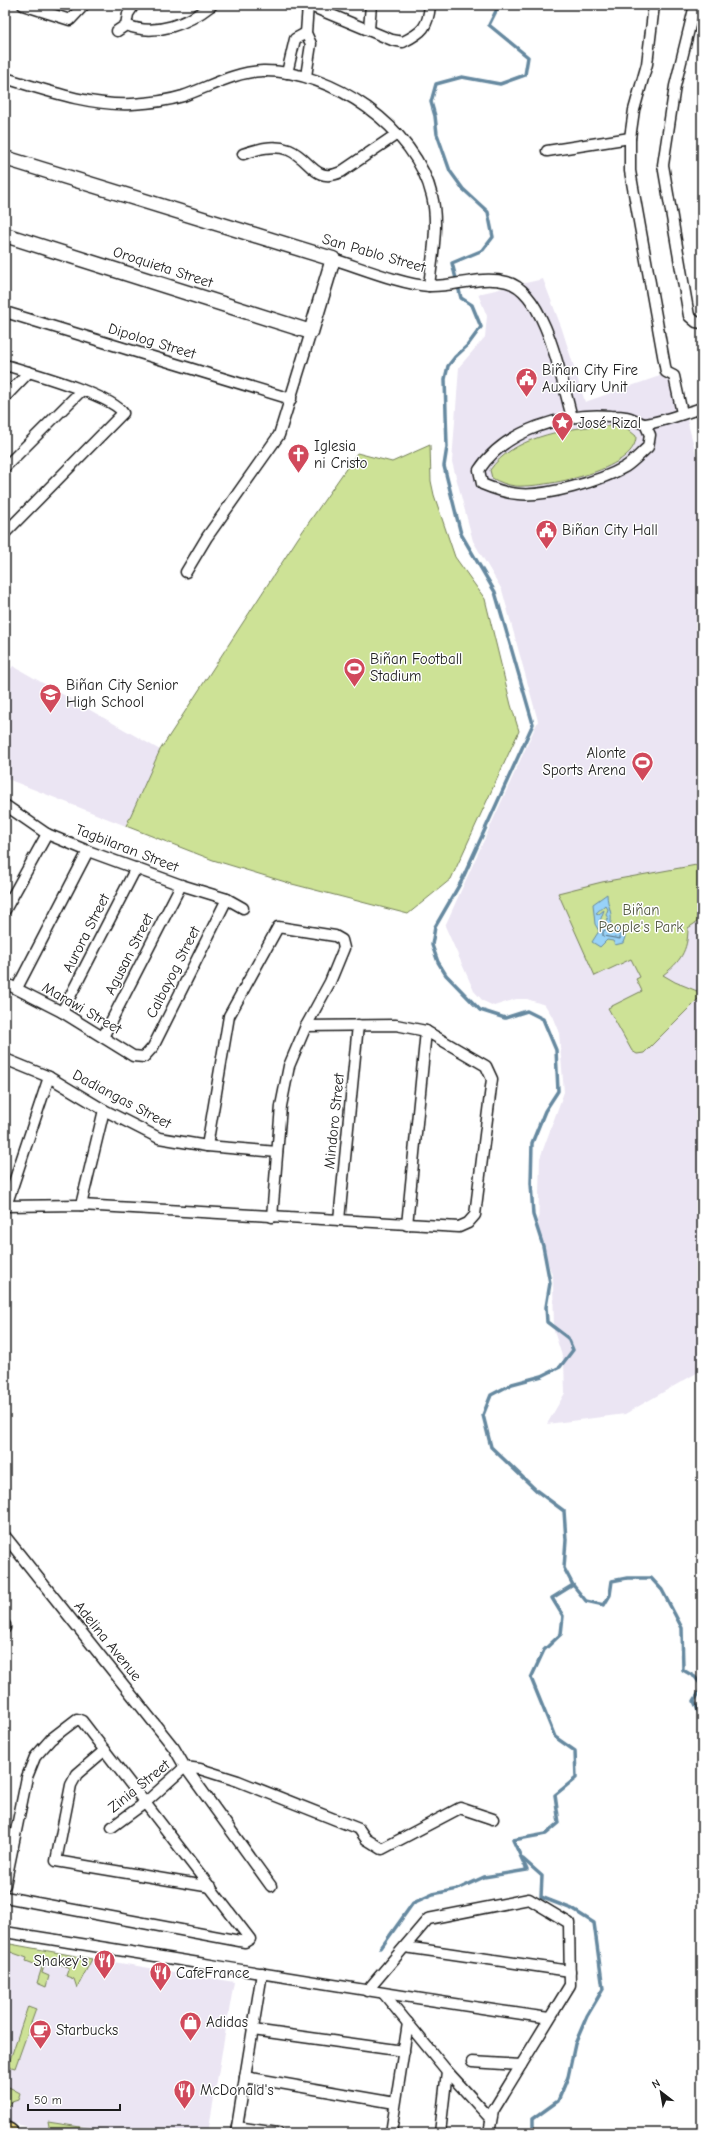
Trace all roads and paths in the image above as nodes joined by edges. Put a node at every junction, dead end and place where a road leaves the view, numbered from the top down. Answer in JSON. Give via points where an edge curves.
{"nodes":[{"id":1,"x":23,"y":5,"type":"edge"},
{"id":2,"x":84,"y":5,"type":"edge"},
{"id":3,"x":134,"y":5,"type":"edge"},
{"id":4,"x":212,"y":5,"type":"edge"},
{"id":5,"x":308,"y":5,"type":"edge"},
{"id":6,"x":371,"y":5,"type":"edge"},
{"id":7,"x":430,"y":5,"type":"edge"},
{"id":8,"x":654,"y":5,"type":"edge"},
{"id":9,"x":695,"y":5,"type":"edge"},
{"id":10,"x":126,"y":25,"type":"junction"},
{"id":11,"x":369,"y":29,"type":"junction"},
{"id":12,"x":117,"y":31,"type":"dead end"},
{"id":13,"x":306,"y":32,"type":"junction"},
{"id":14,"x":287,"y":73,"type":"junction"},
{"id":15,"x":306,"y":76,"type":"junction"},
{"id":16,"x":5,"y":78,"type":"edge"},
{"id":17,"x":397,"y":134,"type":"junction"},
{"id":18,"x":630,"y":138,"type":"junction"},
{"id":19,"x":547,"y":151,"type":"dead end"},
{"id":20,"x":243,"y":154,"type":"dead end"},
{"id":21,"x":5,"y":158,"type":"edge"},
{"id":22,"x":5,"y":235,"type":"edge"},
{"id":23,"x":333,"y":259,"type":"junction"},
{"id":24,"x":429,"y":286,"type":"junction"},
{"id":25,"x":5,"y":312,"type":"edge"},
{"id":26,"x":702,"y":323,"type":"edge"},
{"id":27,"x":311,"y":332,"type":"junction"},
{"id":28,"x":5,"y":366,"type":"edge"},
{"id":29,"x":29,"y":372,"type":"junction"},
{"id":30,"x":82,"y":390,"type":"junction"},
{"id":31,"x":5,"y":397,"type":"edge"},
{"id":32,"x":291,"y":399,"type":"junction"},
{"id":33,"x":702,"y":408,"type":"edge"},
{"id":34,"x":682,"y":413,"type":"junction"},
{"id":35,"x":572,"y":417,"type":"junction"},
{"id":36,"x":645,"y":424,"type":"junction"},
{"id":37,"x":5,"y":467,"type":"edge"},
{"id":38,"x":5,"y":533,"type":"edge"},
{"id":39,"x":186,"y":572,"type":"dead end"},
{"id":40,"x":5,"y":805,"type":"edge"},
{"id":41,"x":47,"y":834,"type":"junction"},
{"id":42,"x":88,"y":851,"type":"junction"},
{"id":43,"x":136,"y":868,"type":"junction"},
{"id":44,"x":181,"y":885,"type":"junction"},
{"id":45,"x":227,"y":899,"type":"junction"},
{"id":46,"x":243,"y":908,"type":"dead end"},
{"id":47,"x":5,"y":910,"type":"edge"},
{"id":48,"x":5,"y":983,"type":"edge"},
{"id":49,"x":17,"y":988,"type":"junction"},
{"id":50,"x":62,"y":1012,"type":"junction"},
{"id":51,"x":306,"y":1026,"type":"junction"},
{"id":52,"x":358,"y":1026,"type":"junction"},
{"id":53,"x":426,"y":1031,"type":"junction"},
{"id":54,"x":103,"y":1037,"type":"junction"},
{"id":55,"x":144,"y":1056,"type":"joint"},
{"id":56,"x":5,"y":1059,"type":"edge"},
{"id":57,"x":49,"y":1077,"type":"junction"},
{"id":58,"x":104,"y":1110,"type":"junction"},
{"id":59,"x":206,"y":1146,"type":"junction"},
{"id":60,"x":277,"y":1152,"type":"junction"},
{"id":61,"x":81,"y":1205,"type":"junction"},
{"id":62,"x":5,"y":1206,"type":"edge"},
{"id":63,"x":272,"y":1218,"type":"junction"},
{"id":64,"x":339,"y":1220,"type":"junction"},
{"id":65,"x":407,"y":1225,"type":"junction"},
{"id":66,"x":5,"y":1536,"type":"edge"},
{"id":67,"x":105,"y":1750,"type":"junction"},
{"id":68,"x":185,"y":1767,"type":"junction"},
{"id":69,"x":146,"y":1802,"type":"junction"},
{"id":70,"x":493,"y":1819,"type":"dead end"},
{"id":71,"x":112,"y":1827,"type":"dead end"},
{"id":72,"x":5,"y":1885,"type":"edge"},
{"id":73,"x":271,"y":1886,"type":"dead end"},
{"id":74,"x":211,"y":1887,"type":"junction"},
{"id":75,"x":5,"y":1897,"type":"edge"},
{"id":76,"x":5,"y":1932,"type":"edge"},
{"id":77,"x":405,"y":1947,"type":"junction"},
{"id":78,"x":570,"y":1971,"type":"junction"},
{"id":79,"x":262,"y":1973,"type":"junction"},
{"id":80,"x":367,"y":1991,"type":"junction"},
{"id":81,"x":384,"y":1994,"type":"junction"},
{"id":82,"x":549,"y":2018,"type":"junction"},
{"id":83,"x":408,"y":2023,"type":"junction"},
{"id":84,"x":253,"y":2030,"type":"junction"},
{"id":85,"x":404,"y":2051,"type":"junction"},
{"id":86,"x":472,"y":2062,"type":"dead end"},
{"id":87,"x":521,"y":2065,"type":"junction"},
{"id":88,"x":447,"y":2071,"type":"junction"},
{"id":89,"x":245,"y":2077,"type":"junction"},
{"id":90,"x":396,"y":2103,"type":"junction"},
{"id":91,"x":490,"y":2118,"type":"junction"},
{"id":92,"x":237,"y":2130,"type":"edge"},
{"id":93,"x":5,"y":2131,"type":"edge"},
{"id":94,"x":9,"y":2133,"type":"edge"},
{"id":95,"x":278,"y":2133,"type":"edge"},
{"id":96,"x":391,"y":2133,"type":"edge"},
{"id":97,"x":440,"y":2133,"type":"edge"},
{"id":98,"x":489,"y":2133,"type":"edge"}],
"edges":[{"from":1,"to":2,"type":"street","via":[[70,20]]},
{"from":3,"to":10,"type":"street","via":[[128,14]]},
{"from":4,"to":10,"type":"street","via":[[193,18],[162,29],[139,30]]},
{"from":5,"to":11,"type":"street"},
{"from":5,"to":13,"type":"street"},
{"from":6,"to":11,"type":"street"},
{"from":7,"to":11,"type":"street","via":[[428,20],[423,30],[403,42],[392,40]]},
{"from":8,"to":18,"type":"street","via":[[647,64],[636,102]]},
{"from":9,"to":26,"type":"street","via":[[674,86],[663,165],[689,316]]},
{"from":10,"to":12,"type":"street"},
{"from":13,"to":14,"type":"street","via":[[295,39]]},
{"from":13,"to":15,"type":"street","via":[[311,44]]},
{"from":14,"to":15,"type":"street"},
{"from":14,"to":16,"type":"street","via":[[263,71],[241,74],[181,96],[131,104],[112,104],[78,98]]},
{"from":15,"to":17,"type":"street","via":[[363,105]]},
{"from":17,"to":20,"type":"street","via":[[342,172],[332,176],[318,173],[288,150],[268,147]]},
{"from":17,"to":24,"type":"street","via":[[418,160],[432,197],[434,229]]},
{"from":18,"to":19,"type":"street"},
{"from":18,"to":34,"type":"street","via":[[630,174],[666,372],[674,376]]},
{"from":21,"to":23,"type":"street","name":"San Pablo Street"},
{"from":22,"to":27,"type":"street","name":"Oroquieta Street"},
{"from":23,"to":24,"type":"street","name":"San Pablo Street","via":[[414,284]]},
{"from":23,"to":27,"type":"street"},
{"from":24,"to":35,"type":"street","name":"San Pablo Street","via":[[474,280],[507,282],[516,286],[538,312],[548,331]]},
{"from":25,"to":32,"type":"street","name":"Dipolog Street"},
{"from":27,"to":32,"type":"street"},
{"from":28,"to":29,"type":"street"},
{"from":29,"to":30,"type":"street"},
{"from":29,"to":31,"type":"street"},
{"from":30,"to":37,"type":"street"},
{"from":30,"to":38,"type":"street","via":[[119,406],[123,413]]},
{"from":32,"to":39,"type":"street","via":[[279,435],[211,530]]},
{"from":33,"to":34,"type":"street"},
{"from":34,"to":36,"type":"street"},
{"from":35,"to":36,"type":"street","via":[[626,417]]},
{"from":35,"to":36,"type":"street","via":[[546,423],[502,447],[484,462],[479,470],[482,484],[519,494],[561,490],[594,481],[625,467],[648,447],[650,435]]},
{"from":40,"to":41,"type":"street","name":"Tagbilaran Street"},
{"from":41,"to":42,"type":"street","name":"Tagbilaran Street"},
{"from":41,"to":47,"type":"street"},
{"from":42,"to":43,"type":"street","name":"Tagbilaran Street"},
{"from":42,"to":49,"type":"street"},
{"from":43,"to":44,"type":"street","name":"Tagbilaran Street"},
{"from":43,"to":50,"type":"street","name":"Aurora Street"},
{"from":44,"to":45,"type":"street","name":"Tagbilaran Street"},
{"from":44,"to":54,"type":"street","name":"Agusan Street"},
{"from":45,"to":46,"type":"street","name":"Tagbilaran Street"},
{"from":45,"to":55,"type":"street","name":"Calbayog Street","via":[[153,1047]]},
{"from":48,"to":49,"type":"street","name":"Marawi Street"},
{"from":49,"to":50,"type":"street","name":"Marawi Street"},
{"from":50,"to":54,"type":"street","name":"Marawi Street"},
{"from":51,"to":52,"type":"street"},
{"from":51,"to":59,"type":"street","via":[[330,982],[344,948],[342,940],[335,936],[278,928],[229,1016]]},
{"from":51,"to":60,"type":"street","via":[[289,1066],[281,1106]]},
{"from":52,"to":53,"type":"street","via":[[396,1025]]},
{"from":52,"to":64,"type":"street","name":"Mindoro Street"},
{"from":53,"to":65,"type":"street"},
{"from":53,"to":65,"type":"street","via":[[486,1066],[492,1079],[475,1215],[468,1223],[459,1227]]},
{"from":54,"to":55,"type":"street","name":"Marawi Street","via":[[133,1056]]},
{"from":56,"to":57,"type":"street","name":"Dadiangas Street"},
{"from":57,"to":58,"type":"street","name":"Dadiangas Street"},
{"from":57,"to":62,"type":"street"},
{"from":58,"to":59,"type":"street","name":"Dadiangas Street","via":[[159,1138]]},
{"from":58,"to":61,"type":"street"},
{"from":59,"to":60,"type":"street","name":"Dadiangas Street"},
{"from":60,"to":63,"type":"street"},
{"from":61,"to":62,"type":"street"},
{"from":61,"to":63,"type":"street"},
{"from":63,"to":64,"type":"street"},
{"from":64,"to":65,"type":"street"},
{"from":66,"to":68,"type":"street","name":"Adelina Avenue","via":[[174,1748]]},
{"from":67,"to":69,"type":"street"},
{"from":67,"to":72,"type":"street","via":[[78,1719],[51,1739],[36,1756],[27,1777]]},
{"from":67,"to":74,"type":"street","via":[[77,1774],[71,1785],[56,1861]]},
{"from":68,"to":69,"type":"street","name":"Zinia Street"},
{"from":68,"to":70,"type":"street","via":[[238,1781],[359,1829],[366,1839],[382,1848],[460,1808]]},
{"from":68,"to":73,"type":"street","name":"Adelina Avenue"},
{"from":69,"to":71,"type":"street","name":"Zinia Street"},
{"from":69,"to":74,"type":"street"},
{"from":74,"to":75,"type":"street","via":[[250,1936],[245,1942]]},
{"from":76,"to":79,"type":"street"},
{"from":77,"to":78,"type":"street"},
{"from":77,"to":78,"type":"street","via":[[428,1919],[529,1899],[569,1923]]},
{"from":77,"to":80,"type":"street"},
{"from":78,"to":82,"type":"street","via":[[570,1985]]},
{"from":79,"to":80,"type":"street"},
{"from":79,"to":84,"type":"street"},
{"from":80,"to":81,"type":"street"},
{"from":81,"to":82,"type":"street"},
{"from":81,"to":83,"type":"street"},
{"from":82,"to":87,"type":"street"},
{"from":83,"to":85,"type":"street"},
{"from":83,"to":88,"type":"street"},
{"from":84,"to":85,"type":"street"},
{"from":84,"to":89,"type":"street"},
{"from":85,"to":90,"type":"street"},
{"from":86,"to":87,"type":"street"},
{"from":87,"to":91,"type":"street"},
{"from":88,"to":91,"type":"street"},
{"from":88,"to":97,"type":"street"},
{"from":89,"to":90,"type":"street"},
{"from":89,"to":92,"type":"street"},
{"from":90,"to":96,"type":"street"},
{"from":91,"to":98,"type":"street"},
{"from":92,"to":95,"type":"street"},
{"from":93,"to":94,"type":"highway"}]}
